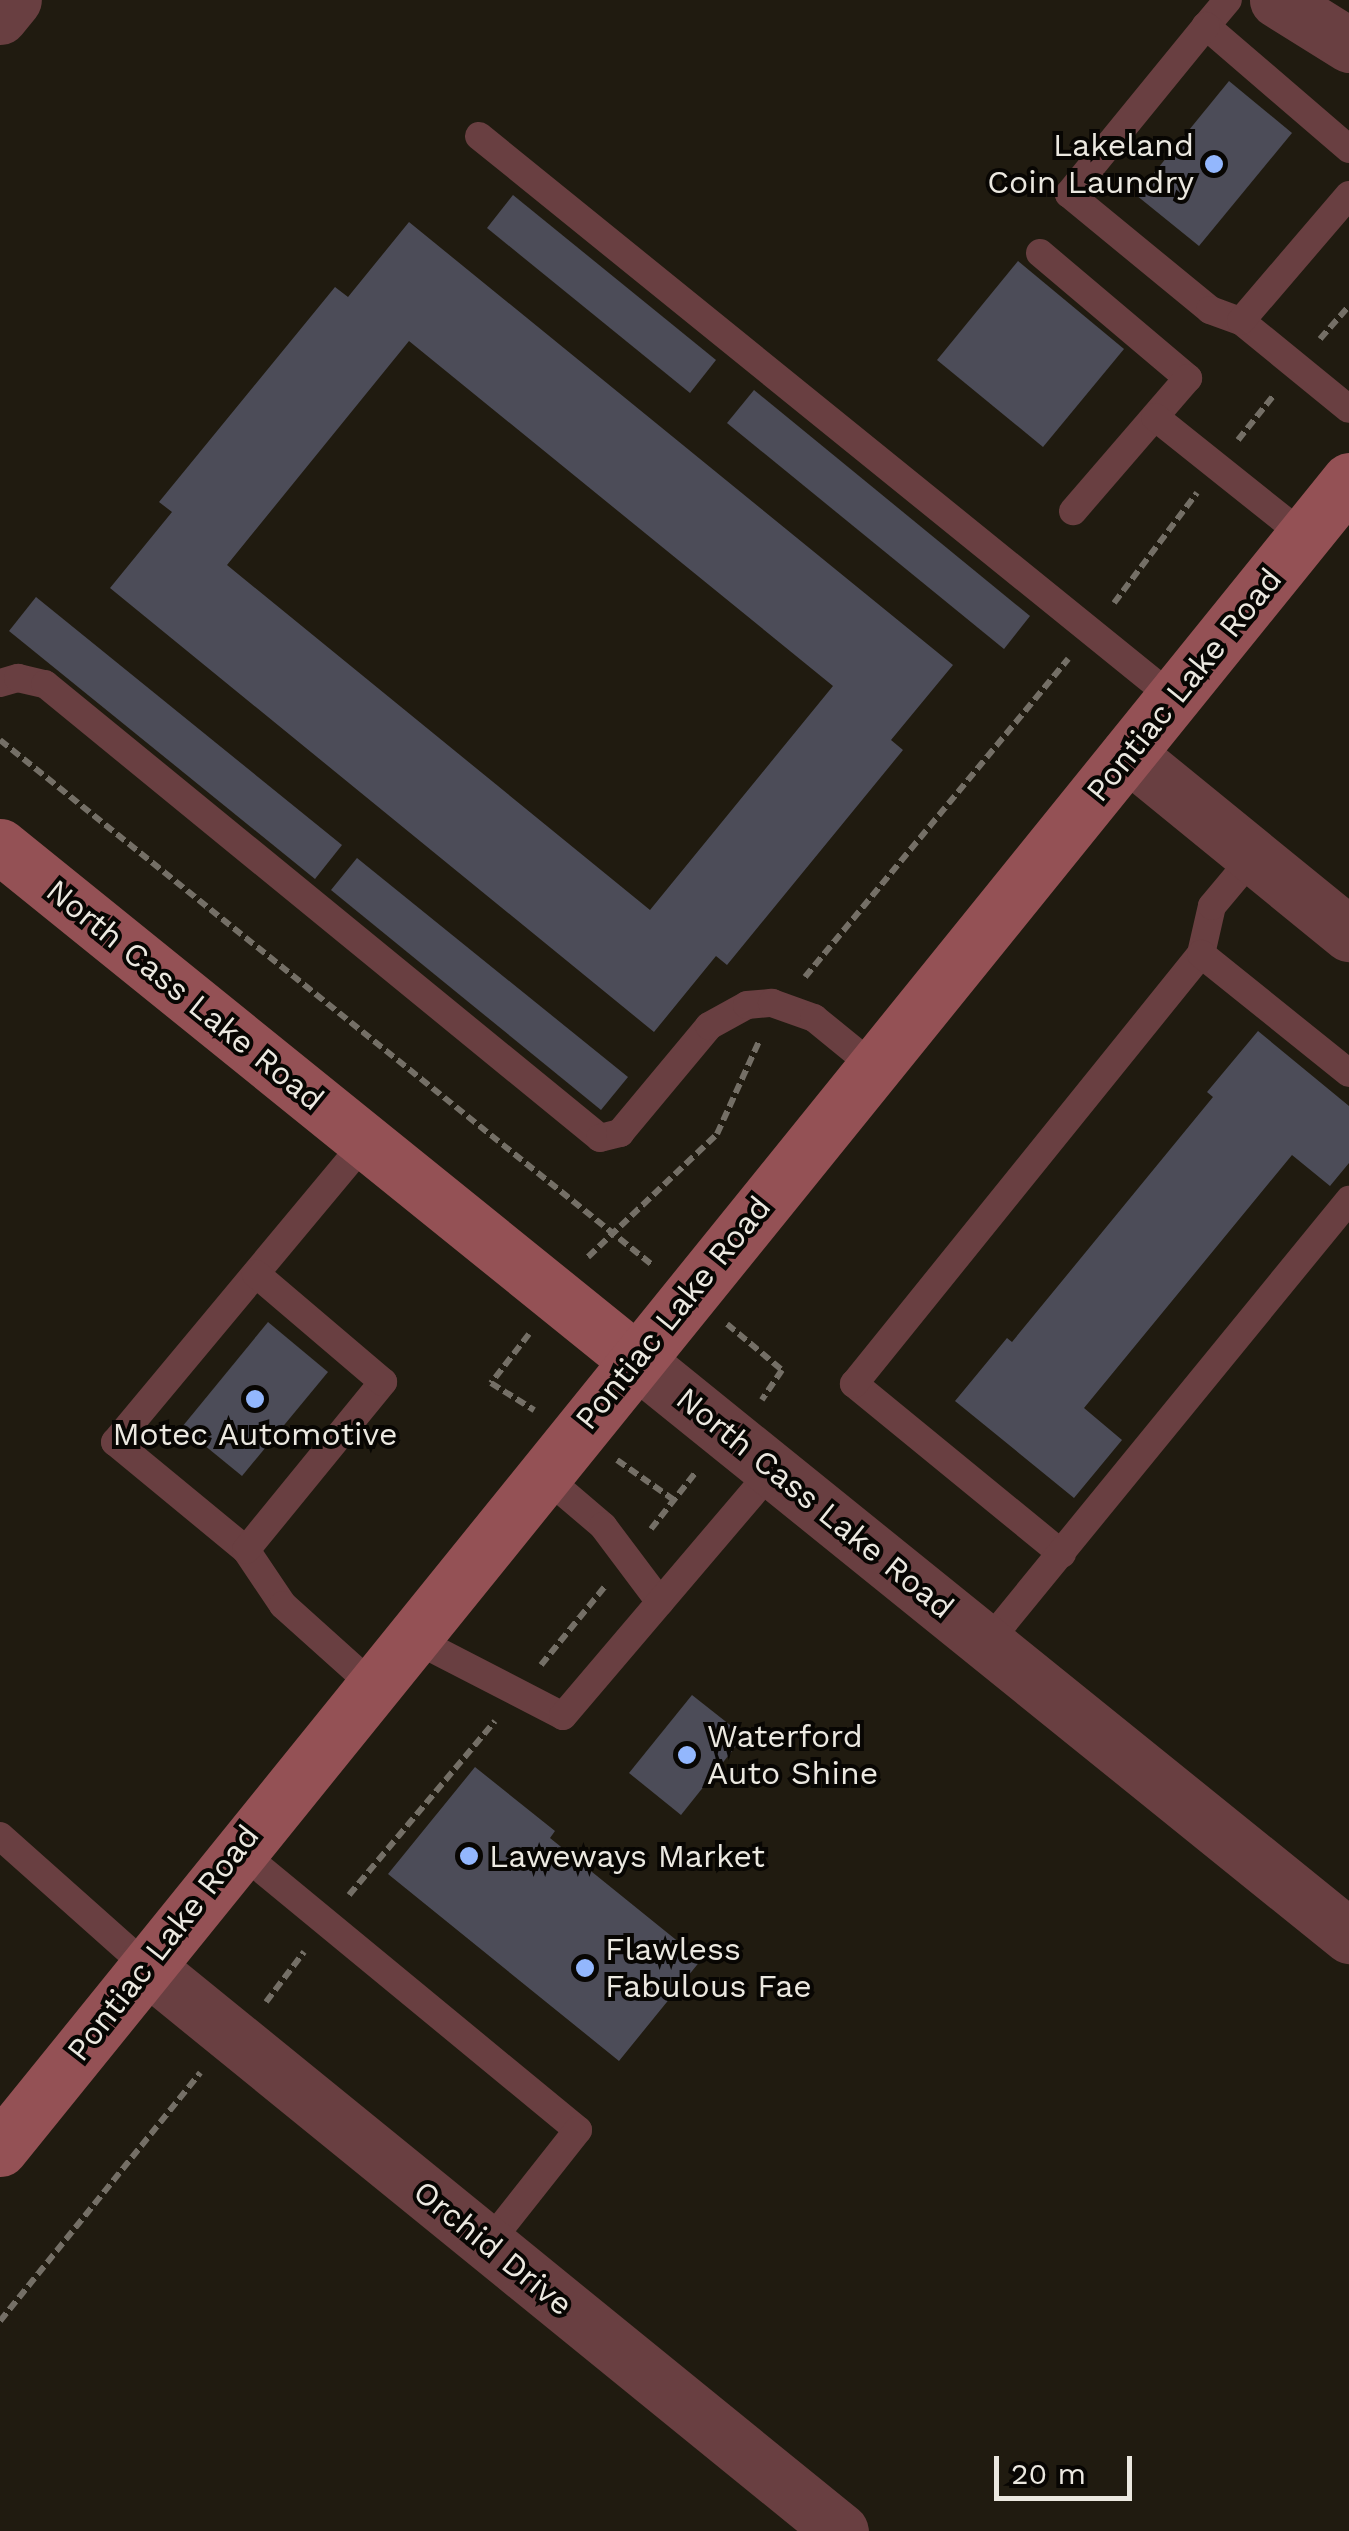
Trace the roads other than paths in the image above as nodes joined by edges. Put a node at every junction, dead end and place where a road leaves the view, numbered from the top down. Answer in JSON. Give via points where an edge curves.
{"nodes":[{"id":1,"x":14,"y":0,"type":"edge"},
{"id":2,"x":1228,"y":0,"type":"edge"},
{"id":3,"x":0,"y":17,"type":"edge"},
{"id":4,"x":1206,"y":26,"type":"junction"},
{"id":5,"x":479,"y":136,"type":"dead end"},
{"id":6,"x":1349,"y":149,"type":"edge"},
{"id":7,"x":1349,"y":195,"type":"edge"},
{"id":8,"x":1040,"y":252,"type":"dead end"},
{"id":9,"x":1241,"y":321,"type":"junction"},
{"id":10,"x":1349,"y":410,"type":"edge"},
{"id":11,"x":1155,"y":417,"type":"junction"},
{"id":12,"x":1349,"y":480,"type":"edge"},
{"id":13,"x":1074,"y":511,"type":"dead end"},
{"id":14,"x":1304,"y":536,"type":"junction"},
{"id":15,"x":0,"y":683,"type":"edge"},
{"id":16,"x":1172,"y":698,"type":"junction"},
{"id":17,"x":1128,"y":754,"type":"junction"},
{"id":18,"x":0,"y":846,"type":"edge"},
{"id":19,"x":1254,"y":856,"type":"junction"},
{"id":20,"x":1349,"y":934,"type":"edge"},
{"id":21,"x":1201,"y":954,"type":"junction"},
{"id":22,"x":874,"y":1067,"type":"junction"},
{"id":23,"x":1349,"y":1073,"type":"edge"},
{"id":24,"x":366,"y":1140,"type":"junction"},
{"id":25,"x":1349,"y":1200,"type":"edge"},
{"id":26,"x":256,"y":1274,"type":"junction"},
{"id":27,"x":636,"y":1360,"type":"junction"},
{"id":28,"x":773,"y":1470,"type":"junction"},
{"id":29,"x":542,"y":1474,"type":"junction"},
{"id":30,"x":246,"y":1550,"type":"junction"},
{"id":31,"x":1062,"y":1554,"type":"junction"},
{"id":32,"x":660,"y":1602,"type":"junction"},
{"id":33,"x":410,"y":1637,"type":"junction"},
{"id":34,"x":988,"y":1642,"type":"junction"},
{"id":35,"x":372,"y":1684,"type":"junction"},
{"id":36,"x":0,"y":1836,"type":"edge"},
{"id":37,"x":237,"y":1849,"type":"junction"},
{"id":38,"x":1349,"y":1936,"type":"edge"},
{"id":39,"x":145,"y":1965,"type":"junction"},
{"id":40,"x":0,"y":2149,"type":"edge"},
{"id":41,"x":488,"y":2244,"type":"junction"},
{"id":42,"x":841,"y":2531,"type":"edge"}],
"edges":[{"from":1,"to":3,"type":"street"},
{"from":2,"to":4,"type":"lane"},
{"from":4,"to":6,"type":"lane"},
{"from":4,"to":9,"type":"lane","via":[[1068,194],[1210,310]]},
{"from":5,"to":16,"type":"lane"},
{"from":7,"to":9,"type":"lane"},
{"from":8,"to":11,"type":"lane","via":[[1188,378]]},
{"from":9,"to":10,"type":"lane"},
{"from":11,"to":13,"type":"lane"},
{"from":11,"to":14,"type":"lane"},
{"from":12,"to":14,"type":"main road","name":"Pontiac Lake Road"},
{"from":14,"to":16,"type":"main road","name":"Pontiac Lake Road"},
{"from":15,"to":22,"type":"lane","via":[[18,678],[44,684],[600,1138],[620,1133],[720,1016],[760,1003],[814,1018]]},
{"from":16,"to":17,"type":"main road","name":"Pontiac Lake Road"},
{"from":17,"to":19,"type":"street"},
{"from":17,"to":22,"type":"main road","name":"Pontiac Lake Road"},
{"from":18,"to":24,"type":"main road","name":"North Cass Lake Road"},
{"from":19,"to":20,"type":"street"},
{"from":19,"to":21,"type":"lane","via":[[1212,906]]},
{"from":21,"to":23,"type":"lane"},
{"from":21,"to":31,"type":"lane","via":[[854,1384]]},
{"from":22,"to":27,"type":"main road","name":"Pontiac Lake Road"},
{"from":24,"to":26,"type":"lane"},
{"from":24,"to":27,"type":"main road","name":"North Cass Lake Road"},
{"from":25,"to":31,"type":"lane"},
{"from":26,"to":30,"type":"lane","via":[[383,1382]]},
{"from":26,"to":30,"type":"lane","via":[[115,1442]]},
{"from":27,"to":28,"type":"street","name":"North Cass Lake Road"},
{"from":27,"to":29,"type":"main road","name":"Pontiac Lake Road"},
{"from":28,"to":32,"type":"lane"},
{"from":28,"to":34,"type":"street","name":"North Cass Lake Road"},
{"from":29,"to":32,"type":"lane","via":[[603,1526]]},
{"from":29,"to":33,"type":"main road","name":"Pontiac Lake Road"},
{"from":30,"to":35,"type":"lane","via":[[283,1604]]},
{"from":31,"to":34,"type":"lane"},
{"from":32,"to":33,"type":"lane","via":[[563,1716]]},
{"from":33,"to":35,"type":"main road","name":"Pontiac Lake Road"},
{"from":34,"to":38,"type":"street","name":"North Cass Lake Road"},
{"from":35,"to":37,"type":"main road","name":"Pontiac Lake Road"},
{"from":36,"to":39,"type":"lane"},
{"from":37,"to":39,"type":"main road","name":"Pontiac Lake Road"},
{"from":37,"to":41,"type":"lane","via":[[578,2130]]},
{"from":39,"to":40,"type":"main road","name":"Pontiac Lake Road"},
{"from":39,"to":41,"type":"street","name":"Orchid Drive"},
{"from":41,"to":42,"type":"street","name":"Orchid Drive"}]}
